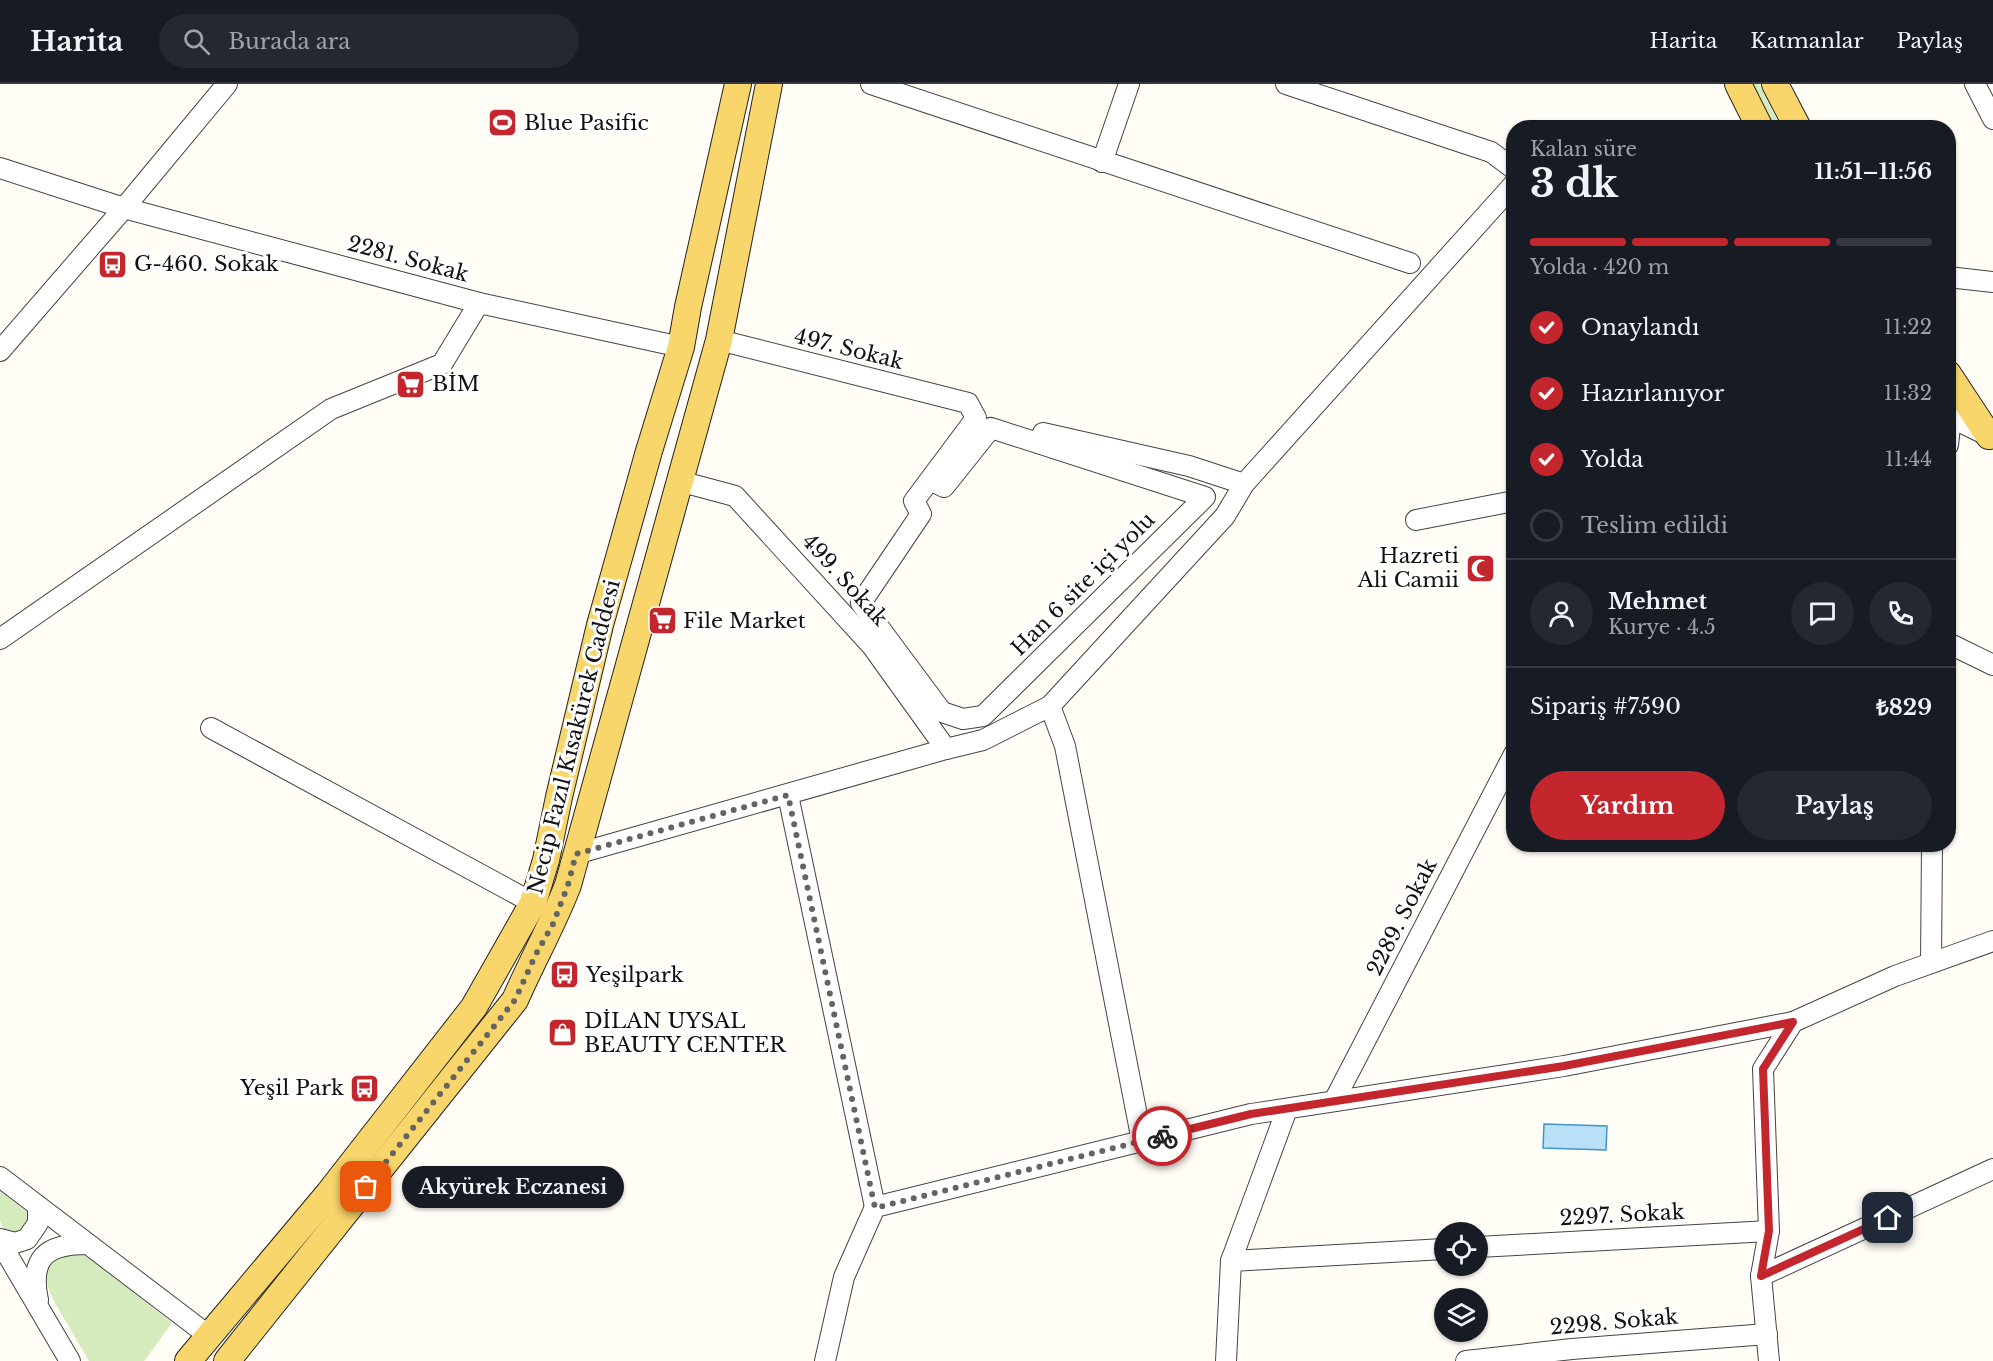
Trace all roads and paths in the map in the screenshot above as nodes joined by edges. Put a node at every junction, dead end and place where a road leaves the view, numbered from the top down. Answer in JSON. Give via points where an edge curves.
{"nodes":[{"id":1,"x":227,"y":84,"type":"edge"},
{"id":2,"x":738,"y":84,"type":"edge"},
{"id":3,"x":769,"y":84,"type":"edge"},
{"id":4,"x":871,"y":84,"type":"edge"},
{"id":5,"x":1129,"y":84,"type":"edge"},
{"id":6,"x":1286,"y":84,"type":"edge"},
{"id":7,"x":1738,"y":84,"type":"edge"},
{"id":8,"x":1775,"y":84,"type":"edge"},
{"id":9,"x":1975,"y":84,"type":"edge"},
{"id":10,"x":1993,"y":119,"type":"edge"},
{"id":11,"x":1756,"y":120,"type":"edge"},
{"id":12,"x":1794,"y":120,"type":"edge"},
{"id":13,"x":1102,"y":162,"type":"junction"},
{"id":14,"x":1506,"y":163,"type":"edge"},
{"id":15,"x":3,"y":175,"type":"edge"},
{"id":16,"x":1506,"y":193,"type":"edge"},
{"id":17,"x":124,"y":208,"type":"junction"},
{"id":18,"x":1410,"y":263,"type":"dead end"},
{"id":19,"x":1956,"y":278,"type":"edge"},
{"id":20,"x":1993,"y":282,"type":"edge"},
{"id":21,"x":479,"y":303,"type":"junction"},
{"id":22,"x":719,"y":340,"type":"junction"},
{"id":23,"x":681,"y":347,"type":"junction"},
{"id":24,"x":0,"y":351,"type":"edge"},
{"id":25,"x":1956,"y":381,"type":"edge"},
{"id":26,"x":972,"y":411,"type":"junction"},
{"id":27,"x":1956,"y":419,"type":"edge"},
{"id":28,"x":1991,"y":437,"type":"edge"},
{"id":29,"x":930,"y":480,"type":"junction"},
{"id":30,"x":679,"y":481,"type":"junction"},
{"id":31,"x":1244,"y":484,"type":"junction"},
{"id":32,"x":1506,"y":503,"type":"edge"},
{"id":33,"x":1416,"y":520,"type":"dead end"},
{"id":34,"x":0,"y":639,"type":"edge"},
{"id":35,"x":1956,"y":648,"type":"edge"},
{"id":36,"x":1993,"y":665,"type":"edge"},
{"id":37,"x":1050,"y":706,"type":"junction"},
{"id":38,"x":211,"y":728,"type":"dead end"},
{"id":39,"x":946,"y":749,"type":"junction"},
{"id":40,"x":1506,"y":769,"type":"edge"},
{"id":41,"x":788,"y":795,"type":"junction"},
{"id":42,"x":1932,"y":852,"type":"edge"},
{"id":43,"x":576,"y":854,"type":"junction"},
{"id":44,"x":546,"y":860,"type":"junction"},
{"id":45,"x":533,"y":903,"type":"junction"},
{"id":46,"x":1993,"y":941,"type":"edge"},
{"id":47,"x":1931,"y":963,"type":"junction"},
{"id":48,"x":1793,"y":1022,"type":"junction"},
{"id":49,"x":1334,"y":1101,"type":"junction"},
{"id":50,"x":1287,"y":1109,"type":"junction"},
{"id":51,"x":1142,"y":1141,"type":"junction"},
{"id":52,"x":1993,"y":1169,"type":"edge"},
{"id":53,"x":0,"y":1177,"type":"edge"},
{"id":54,"x":38,"y":1206,"type":"junction"},
{"id":55,"x":875,"y":1208,"type":"junction"},
{"id":56,"x":1769,"y":1231,"type":"junction"},
{"id":57,"x":0,"y":1240,"type":"edge"},
{"id":58,"x":87,"y":1244,"type":"junction"},
{"id":59,"x":1488,"y":1246,"type":"edge"},
{"id":60,"x":1434,"y":1250,"type":"edge"},
{"id":61,"x":1230,"y":1261,"type":"junction"},
{"id":62,"x":1761,"y":1276,"type":"junction"},
{"id":63,"x":39,"y":1308,"type":"junction"},
{"id":64,"x":1767,"y":1334,"type":"junction"},
{"id":65,"x":209,"y":1336,"type":"junction"},
{"id":66,"x":233,"y":1359,"type":"edge"},
{"id":67,"x":70,"y":1361,"type":"edge"},
{"id":68,"x":188,"y":1361,"type":"edge"},
{"id":69,"x":825,"y":1361,"type":"edge"},
{"id":70,"x":1226,"y":1361,"type":"edge"},
{"id":71,"x":1466,"y":1361,"type":"edge"},
{"id":72,"x":1769,"y":1361,"type":"edge"}],
"edges":[{"from":1,"to":17,"type":"street"},
{"from":2,"to":23,"type":"main road","name":"Necip Fazıl Kısakürek Caddesi"},
{"from":3,"to":22,"type":"main road","name":"Necip Fazıl Kısakürek Caddesi"},
{"from":4,"to":13,"type":"street"},
{"from":5,"to":13,"type":"street"},
{"from":6,"to":14,"type":"street","via":[[1491,152]]},
{"from":7,"to":11,"type":"main road"},
{"from":8,"to":12,"type":"main road"},
{"from":9,"to":10,"type":"street"},
{"from":13,"to":18,"type":"street"},
{"from":15,"to":17,"type":"street","name":"2281. Sokak"},
{"from":16,"to":31,"type":"street"},
{"from":17,"to":21,"type":"street","name":"2281. Sokak"},
{"from":17,"to":24,"type":"street"},
{"from":19,"to":20,"type":"street"},
{"from":21,"to":23,"type":"street","name":"2281. Sokak"},
{"from":21,"to":34,"type":"street","via":[[442,364],[331,409]]},
{"from":22,"to":23,"type":"main road"},
{"from":22,"to":26,"type":"street","name":"497. Sokak"},
{"from":22,"to":30,"type":"main road","name":"Necip Fazıl Kısakürek Caddesi"},
{"from":23,"to":44,"type":"main road","name":"Necip Fazıl Kısakürek Caddesi","via":[[600,625]]},
{"from":25,"to":28,"type":"main road"},
{"from":26,"to":29,"type":"street"},
{"from":26,"to":31,"type":"street","name":"497. Sokak","via":[[1189,466]]},
{"from":27,"to":28,"type":"street"},
{"from":29,"to":29,"type":"street","name":"Han 6 site içi yolu","via":[[914,501],[921,514],[861,603],[942,712],[963,719],[983,716],[1205,496],[992,428],[944,487]]},
{"from":30,"to":39,"type":"street","name":"499. Sokak","via":[[735,496],[872,646]]},
{"from":30,"to":43,"type":"main road","name":"Necip Fazıl Kısakürek Caddesi"},
{"from":31,"to":37,"type":"street","via":[[1225,516]]},
{"from":32,"to":33,"type":"street"},
{"from":35,"to":36,"type":"street"},
{"from":37,"to":39,"type":"street","via":[[983,740]]},
{"from":37,"to":51,"type":"street","via":[[1065,746]]},
{"from":38,"to":45,"type":"street"},
{"from":39,"to":41,"type":"street"},
{"from":40,"to":49,"type":"street","name":"2289. Sokak"},
{"from":41,"to":43,"type":"street"},
{"from":41,"to":55,"type":"street"},
{"from":42,"to":47,"type":"street"},
{"from":43,"to":44,"type":"main road"},
{"from":43,"to":66,"type":"main road","name":"Necip Fazıl Kısakürek Caddesi","via":[[553,924],[515,1000]]},
{"from":44,"to":45,"type":"main road","name":"Necip Fazıl Kısakürek Caddesi"},
{"from":45,"to":65,"type":"main road","name":"Necip Fazıl Kısakürek Caddesi","via":[[474,1007],[329,1193]]},
{"from":46,"to":47,"type":"street"},
{"from":47,"to":48,"type":"street"},
{"from":48,"to":49,"type":"street","via":[[1564,1066]]},
{"from":48,"to":56,"type":"street","via":[[1763,1069]]},
{"from":49,"to":50,"type":"street"},
{"from":50,"to":51,"type":"street"},
{"from":50,"to":61,"type":"street"},
{"from":51,"to":55,"type":"street"},
{"from":52,"to":62,"type":"street"},
{"from":53,"to":54,"type":"street"},
{"from":54,"to":57,"type":"street","via":[[38,1223],[27,1239],[15,1243]]},
{"from":54,"to":58,"type":"street"},
{"from":55,"to":69,"type":"street","via":[[844,1277]]},
{"from":56,"to":59,"type":"street","name":"2297. Sokak"},
{"from":56,"to":62,"type":"street"},
{"from":57,"to":63,"type":"street"},
{"from":58,"to":63,"type":"street","via":[[66,1244],[48,1252],[35,1275]]},
{"from":58,"to":65,"type":"street"},
{"from":60,"to":61,"type":"street"},
{"from":61,"to":70,"type":"street"},
{"from":62,"to":64,"type":"street"},
{"from":63,"to":67,"type":"street"},
{"from":64,"to":71,"type":"street","name":"2298. Sokak"},
{"from":64,"to":72,"type":"street"},
{"from":65,"to":66,"type":"main road"},
{"from":65,"to":68,"type":"main road","name":"Necip Fazıl Kısakürek Caddesi"}]}
